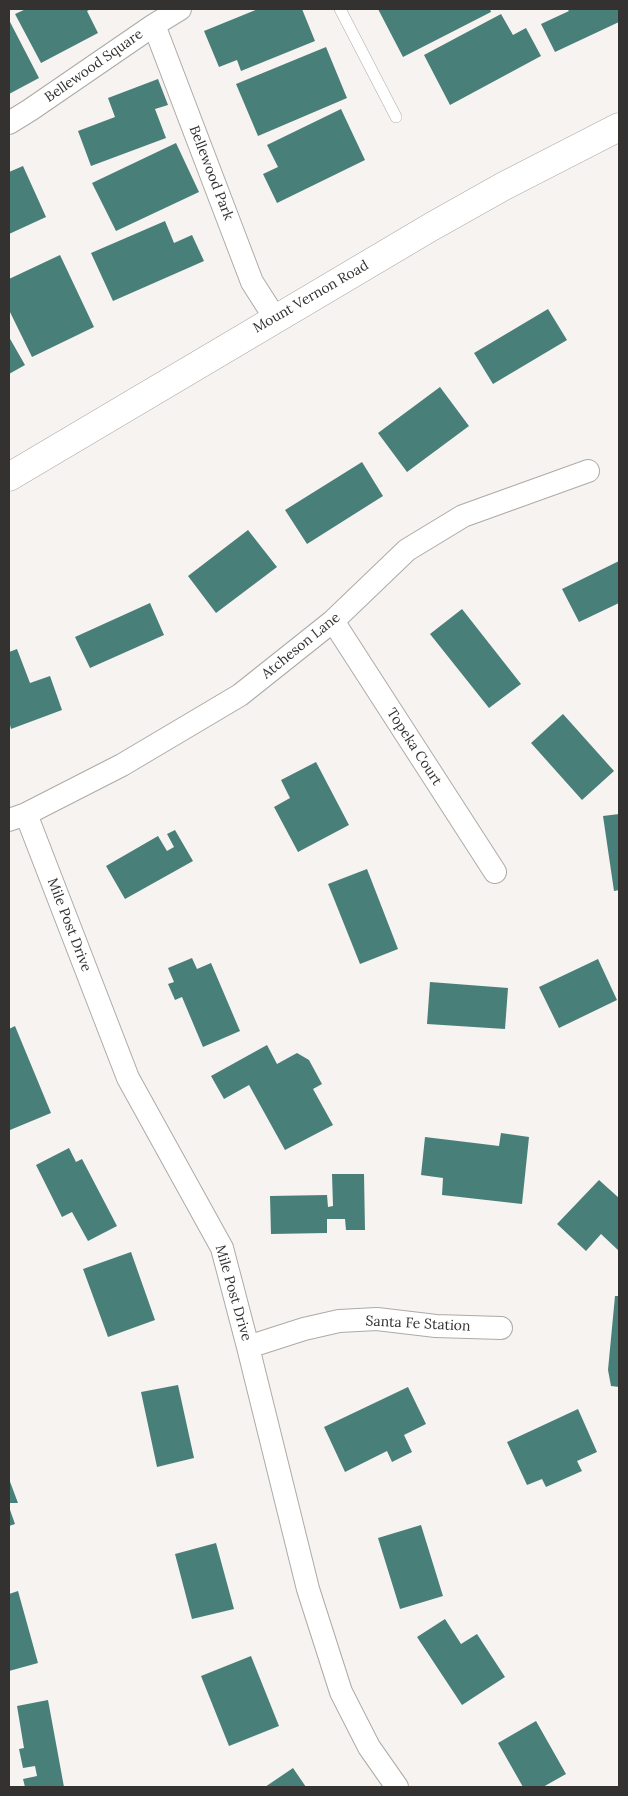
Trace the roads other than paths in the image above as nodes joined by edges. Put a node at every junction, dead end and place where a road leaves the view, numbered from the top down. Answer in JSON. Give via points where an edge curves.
{"nodes":[{"id":1,"x":180,"y":9,"type":"edge"},
{"id":2,"x":340,"y":9,"type":"edge"},
{"id":3,"x":154,"y":24,"type":"junction"},
{"id":4,"x":396,"y":117,"type":"dead end"},
{"id":5,"x":9,"y":123,"type":"edge"},
{"id":6,"x":619,"y":127,"type":"edge"},
{"id":7,"x":275,"y":318,"type":"junction"},
{"id":8,"x":588,"y":471,"type":"dead end"},
{"id":9,"x":9,"y":477,"type":"edge"},
{"id":10,"x":333,"y":621,"type":"junction"},
{"id":11,"x":17,"y":817,"type":"edge"},
{"id":12,"x":495,"y":872,"type":"dead end"},
{"id":13,"x":501,"y":1328,"type":"dead end"},
{"id":14,"x":248,"y":1347,"type":"junction"},
{"id":15,"x":397,"y":1787,"type":"edge"}],
"edges":[{"from":1,"to":3,"type":"street","name":"Bellewood Square"},
{"from":2,"to":4,"type":"lane"},
{"from":3,"to":5,"type":"street","name":"Bellewood Square"},
{"from":3,"to":7,"type":"street","name":"Bellewood Park","via":[[252,282]]},
{"from":6,"to":7,"type":"street","name":"Mount Vernon Road","via":[[504,186]]},
{"from":7,"to":9,"type":"street","name":"Mount Vernon Road"},
{"from":8,"to":10,"type":"street","name":"Atcheson Lane","via":[[463,516],[407,550]]},
{"from":10,"to":11,"type":"street","name":"Atcheson Lane","via":[[240,695],[122,765]]},
{"from":10,"to":12,"type":"street","name":"Topeka Court"},
{"from":11,"to":14,"type":"street","name":"Mile Post Drive","via":[[128,1078],[222,1248]]},
{"from":13,"to":14,"type":"street","name":"Santa Fe Station","via":[[436,1326],[376,1319],[339,1321]]},
{"from":14,"to":15,"type":"street","name":"Mile Post Drive","via":[[308,1589],[341,1692],[369,1747]]}]}
